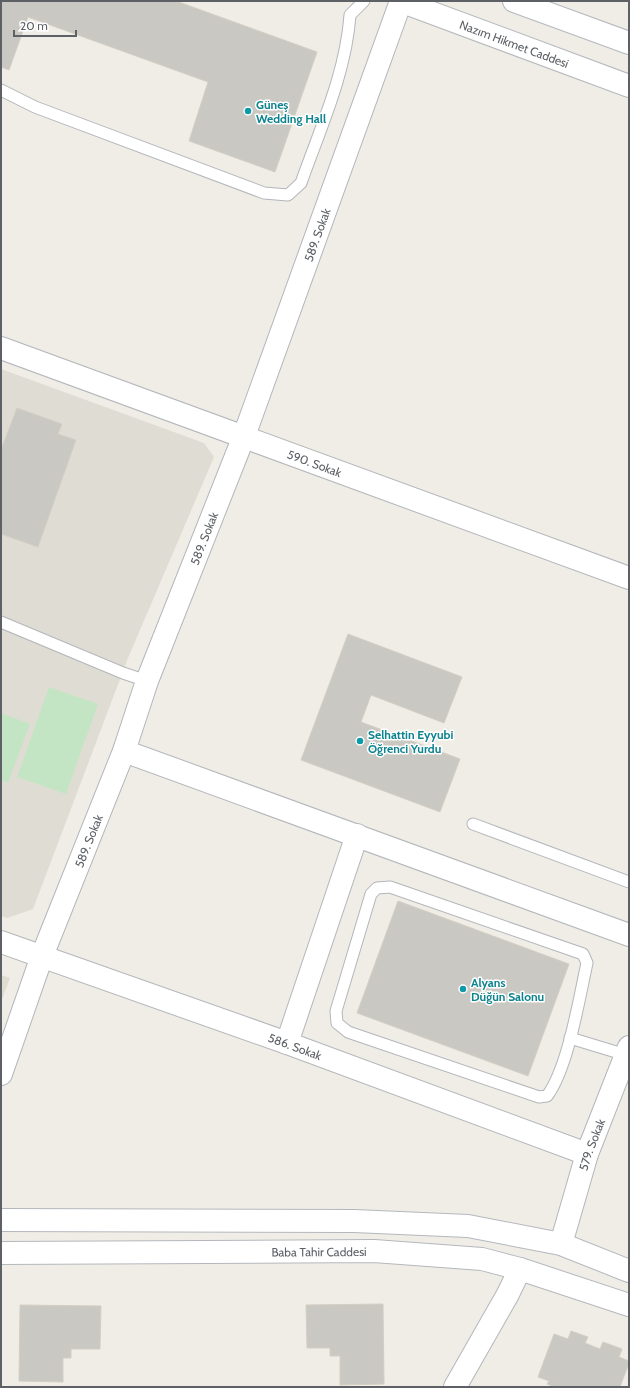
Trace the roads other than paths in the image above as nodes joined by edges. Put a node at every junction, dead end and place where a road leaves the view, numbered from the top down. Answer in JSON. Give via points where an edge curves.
{"nodes":[{"id":1,"x":364,"y":1,"type":"edge"},
{"id":2,"x":400,"y":1,"type":"edge"},
{"id":3,"x":514,"y":1,"type":"edge"},
{"id":4,"x":629,"y":43,"type":"edge"},
{"id":5,"x":629,"y":86,"type":"edge"},
{"id":6,"x":1,"y":90,"type":"edge"},
{"id":7,"x":1,"y":348,"type":"edge"},
{"id":8,"x":244,"y":436,"type":"junction"},
{"id":9,"x":629,"y":578,"type":"edge"},
{"id":10,"x":1,"y":622,"type":"edge"},
{"id":11,"x":147,"y":681,"type":"junction"},
{"id":12,"x":124,"y":751,"type":"junction"},
{"id":13,"x":473,"y":824,"type":"dead end"},
{"id":14,"x":357,"y":835,"type":"junction"},
{"id":15,"x":629,"y":882,"type":"edge"},
{"id":16,"x":629,"y":935,"type":"edge"},
{"id":17,"x":1,"y":942,"type":"edge"},
{"id":18,"x":42,"y":956,"type":"junction"},
{"id":19,"x":570,"y":1038,"type":"junction"},
{"id":20,"x":287,"y":1043,"type":"junction"},
{"id":21,"x":628,"y":1051,"type":"edge"},
{"id":22,"x":1,"y":1074,"type":"edge"},
{"id":23,"x":587,"y":1154,"type":"junction"},
{"id":24,"x":1,"y":1220,"type":"edge"},
{"id":25,"x":561,"y":1244,"type":"junction"},
{"id":26,"x":1,"y":1253,"type":"edge"},
{"id":27,"x":520,"y":1269,"type":"junction"},
{"id":28,"x":629,"y":1271,"type":"edge"},
{"id":29,"x":629,"y":1305,"type":"edge"},
{"id":30,"x":455,"y":1387,"type":"edge"}],
"edges":[{"from":1,"to":6,"type":"lane","via":[[350,15],[348,39],[338,79],[301,183],[288,195],[264,193],[35,107]]},
{"from":2,"to":5,"type":"street","name":"Nazım Hikmet Caddesi"},
{"from":2,"to":8,"type":"street","name":"589. Sokak"},
{"from":3,"to":4,"type":"street"},
{"from":7,"to":8,"type":"street","name":"590. Sokak"},
{"from":8,"to":9,"type":"street","name":"590. Sokak"},
{"from":8,"to":11,"type":"street","name":"589. Sokak"},
{"from":10,"to":11,"type":"lane"},
{"from":11,"to":12,"type":"street","name":"589. Sokak"},
{"from":12,"to":14,"type":"street"},
{"from":12,"to":18,"type":"street","name":"589. Sokak"},
{"from":13,"to":15,"type":"lane"},
{"from":14,"to":16,"type":"street"},
{"from":14,"to":20,"type":"street"},
{"from":17,"to":18,"type":"street","name":"586. Sokak"},
{"from":18,"to":20,"type":"street","name":"586. Sokak"},
{"from":18,"to":22,"type":"street","name":"589. Sokak"},
{"from":19,"to":19,"type":"lane","via":[[553,1088],[547,1096],[539,1097],[348,1032],[337,1023],[336,1011],[371,894],[377,888],[390,887],[583,954],[587,963]]},
{"from":19,"to":21,"type":"lane"},
{"from":20,"to":23,"type":"street","name":"586. Sokak"},
{"from":21,"to":23,"type":"street","name":"579. Sokak"},
{"from":23,"to":25,"type":"street","name":"579. Sokak"},
{"from":24,"to":25,"type":"street","via":[[362,1221],[468,1226]]},
{"from":25,"to":28,"type":"street"},
{"from":26,"to":27,"type":"street","name":"Baba Tahir Caddesi","via":[[374,1251],[482,1259]]},
{"from":27,"to":29,"type":"street","name":"Baba Tahir Caddesi"},
{"from":27,"to":30,"type":"street"}]}
